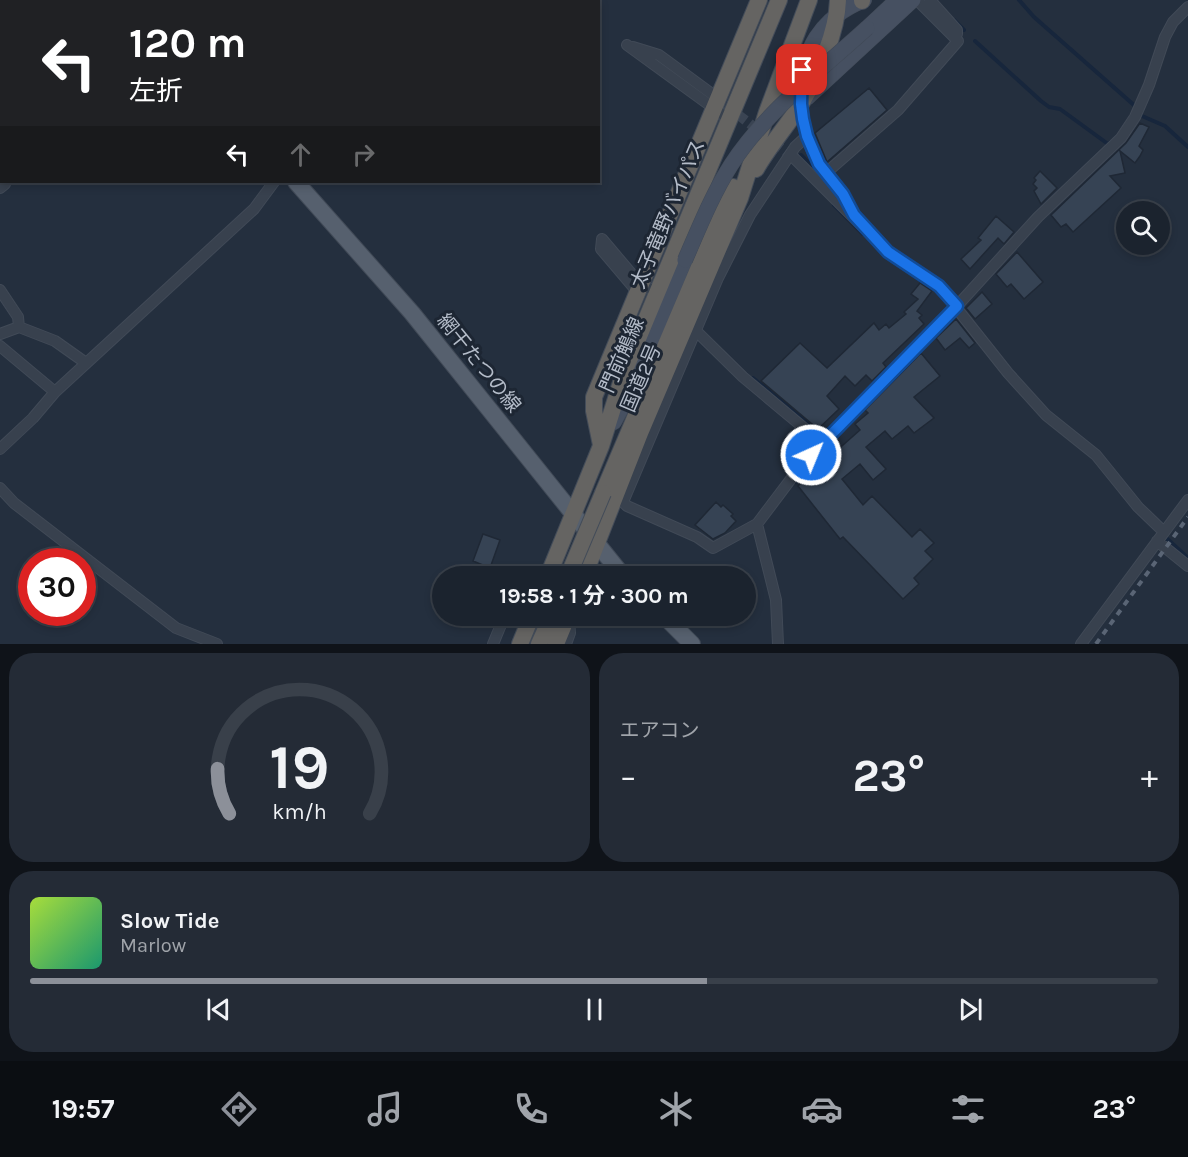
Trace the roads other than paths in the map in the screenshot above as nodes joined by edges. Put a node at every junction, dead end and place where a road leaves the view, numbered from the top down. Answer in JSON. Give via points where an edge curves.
{"nodes":[{"id":1,"x":759,"y":0,"type":"edge"},
{"id":2,"x":809,"y":0,"type":"edge"},
{"id":3,"x":863,"y":0,"type":"edge"},
{"id":4,"x":897,"y":0,"type":"edge"},
{"id":5,"x":915,"y":0,"type":"edge"},
{"id":6,"x":930,"y":0,"type":"edge"},
{"id":7,"x":777,"y":3,"type":"edge"},
{"id":8,"x":838,"y":7,"type":"edge"},
{"id":9,"x":1188,"y":7,"type":"edge"},
{"id":10,"x":958,"y":41,"type":"junction"},
{"id":11,"x":713,"y":101,"type":"junction"},
{"id":12,"x":801,"y":104,"type":"junction"},
{"id":13,"x":767,"y":112,"type":"junction"},
{"id":14,"x":730,"y":120,"type":"junction"},
{"id":15,"x":779,"y":134,"type":"junction"},
{"id":16,"x":807,"y":136,"type":"junction"},
{"id":17,"x":794,"y":159,"type":"tunnel mouth"},
{"id":18,"x":827,"y":172,"type":"junction"},
{"id":19,"x":273,"y":183,"type":"edge"},
{"id":20,"x":297,"y":183,"type":"edge"},
{"id":21,"x":740,"y":198,"type":"junction"},
{"id":22,"x":854,"y":215,"type":"junction"},
{"id":23,"x":712,"y":278,"type":"junction"},
{"id":24,"x":638,"y":287,"type":"junction"},
{"id":25,"x":0,"y":290,"type":"edge"},
{"id":26,"x":658,"y":292,"type":"junction"},
{"id":27,"x":957,"y":306,"type":"junction"},
{"id":28,"x":19,"y":327,"type":"junction"},
{"id":29,"x":693,"y":331,"type":"junction"},
{"id":30,"x":0,"y":334,"type":"edge"},
{"id":31,"x":0,"y":346,"type":"edge"},
{"id":32,"x":86,"y":363,"type":"junction"},
{"id":33,"x":55,"y":392,"type":"junction"},
{"id":34,"x":647,"y":432,"type":"junction"},
{"id":35,"x":822,"y":443,"type":"junction"},
{"id":36,"x":601,"y":446,"type":"junction"},
{"id":37,"x":0,"y":449,"type":"edge"},
{"id":38,"x":0,"y":488,"type":"edge"},
{"id":39,"x":1188,"y":500,"type":"edge"},
{"id":40,"x":573,"y":516,"type":"junction"},
{"id":41,"x":757,"y":524,"type":"junction"},
{"id":42,"x":1164,"y":532,"type":"junction"},
{"id":43,"x":1157,"y":542,"type":"junction"},
{"id":44,"x":595,"y":543,"type":"junction"},
{"id":45,"x":552,"y":566,"type":"edge"},
{"id":46,"x":572,"y":566,"type":"edge"},
{"id":47,"x":587,"y":566,"type":"edge"},
{"id":48,"x":615,"y":566,"type":"edge"},
{"id":49,"x":1188,"y":566,"type":"edge"},
{"id":50,"x":500,"y":626,"type":"edge"},
{"id":51,"x":527,"y":626,"type":"edge"},
{"id":52,"x":547,"y":626,"type":"edge"},
{"id":53,"x":564,"y":626,"type":"edge"},
{"id":54,"x":570,"y":626,"type":"edge"},
{"id":55,"x":674,"y":626,"type":"edge"},
{"id":56,"x":217,"y":644,"type":"edge"},
{"id":57,"x":493,"y":644,"type":"edge"},
{"id":58,"x":520,"y":644,"type":"edge"},
{"id":59,"x":540,"y":644,"type":"edge"},
{"id":60,"x":556,"y":644,"type":"edge"},
{"id":61,"x":566,"y":644,"type":"edge"},
{"id":62,"x":692,"y":644,"type":"edge"},
{"id":63,"x":778,"y":644,"type":"edge"},
{"id":64,"x":1081,"y":644,"type":"edge"}],
"edges":[{"from":1,"to":11,"type":"highway"},
{"from":2,"to":13,"type":"highway"},
{"from":3,"to":8,"type":"main road"},
{"from":4,"to":36,"type":"main road","name":"門前鵤線","bridge":true,"via":[[743,147],[721,182],[632,388]]},
{"from":5,"to":10,"type":"street"},
{"from":5,"to":12,"type":"main road"},
{"from":6,"to":10,"type":"street","via":[[957,30]]},
{"from":7,"to":14,"type":"highway","name":"太子竜野バイパス"},
{"from":8,"to":12,"type":"highway","via":[[832,37]]},
{"from":9,"to":27,"type":"street","via":[[1165,37],[1149,85],[1121,138],[1015,242]]},
{"from":10,"to":18,"type":"street","via":[[898,110]]},
{"from":11,"to":11,"type":"street","via":[[659,55],[627,45]]},
{"from":11,"to":14,"type":"street"},
{"from":11,"to":24,"type":"highway"},
{"from":12,"to":15,"type":"highway"},
{"from":12,"to":16,"type":"street"},
{"from":13,"to":21,"type":"highway"},
{"from":13,"to":46,"type":"highway","bridge":true},
{"from":14,"to":26,"type":"highway","name":"太子竜野バイパス"},
{"from":15,"to":16,"type":"street"},
{"from":15,"to":21,"type":"highway"},
{"from":16,"to":18,"type":"street","via":[[819,164]]},
{"from":16,"to":23,"type":"street","via":[[795,147]]},
{"from":17,"to":22,"type":"street"},
{"from":18,"to":22,"type":"street"},
{"from":19,"to":32,"type":"street","via":[[254,209]]},
{"from":20,"to":40,"type":"main road","name":"網干たつの線","via":[[412,313]]},
{"from":21,"to":23,"type":"highway","name":"国道2号"},
{"from":22,"to":27,"type":"street","via":[[888,252],[939,286]]},
{"from":23,"to":29,"type":"highway","name":"国道2号"},
{"from":24,"to":26,"type":"street"},
{"from":24,"to":36,"type":"highway","via":[[594,397]]},
{"from":25,"to":28,"type":"street","via":[[18,317]]},
{"from":26,"to":36,"type":"highway","name":"太子竜野バイパス","via":[[625,370]]},
{"from":27,"to":35,"type":"street"},
{"from":27,"to":42,"type":"street","via":[[1038,406],[1096,455]]},
{"from":28,"to":30,"type":"street"},
{"from":28,"to":32,"type":"street","via":[[55,341]]},
{"from":29,"to":34,"type":"highway","name":"国道2号"},
{"from":29,"to":35,"type":"street"},
{"from":31,"to":33,"type":"street"},
{"from":32,"to":33,"type":"street"},
{"from":33,"to":37,"type":"street"},
{"from":34,"to":41,"type":"street","via":[[623,502],[627,506],[713,548]]},
{"from":34,"to":44,"type":"highway","name":"国道2号"},
{"from":35,"to":41,"type":"street"},
{"from":36,"to":40,"type":"highway"},
{"from":38,"to":56,"type":"street","via":[[14,503],[176,628]]},
{"from":39,"to":42,"type":"street"},
{"from":40,"to":44,"type":"main road","name":"網干たつの線"},
{"from":40,"to":45,"type":"highway"},
{"from":41,"to":63,"type":"street","via":[[776,600]]},
{"from":42,"to":43,"type":"street"},
{"from":43,"to":49,"type":"street"},
{"from":43,"to":64,"type":"street"},
{"from":44,"to":47,"type":"highway","name":"国道2号"},
{"from":44,"to":48,"type":"main road","name":"網干たつの線"},
{"from":50,"to":57,"type":"street"},
{"from":51,"to":58,"type":"highway"},
{"from":52,"to":59,"type":"highway"},
{"from":53,"to":60,"type":"highway"},
{"from":54,"to":61,"type":"street"},
{"from":55,"to":62,"type":"main road"}]}
